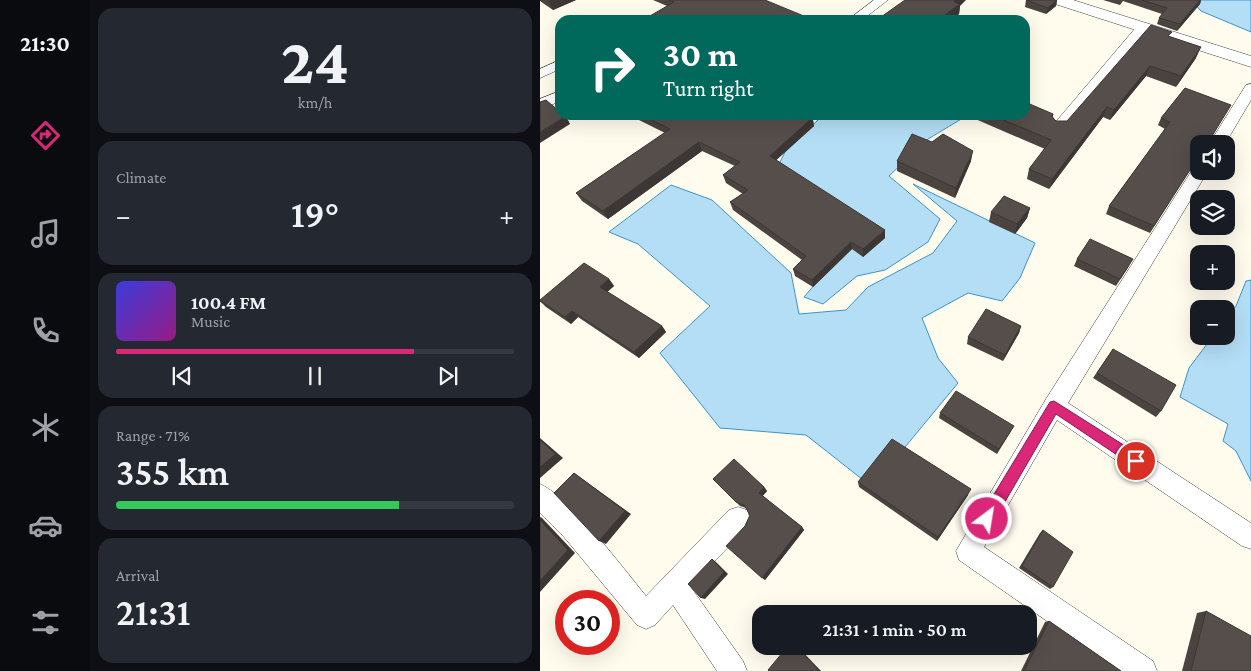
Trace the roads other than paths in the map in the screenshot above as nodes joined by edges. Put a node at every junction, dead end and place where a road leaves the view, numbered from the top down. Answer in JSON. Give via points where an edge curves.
{"nodes":[{"id":1,"x":882,"y":0,"type":"edge"},
{"id":2,"x":1057,"y":0,"type":"edge"},
{"id":3,"x":1092,"y":0,"type":"edge"},
{"id":4,"x":861,"y":15,"type":"edge"},
{"id":5,"x":1144,"y":28,"type":"junction"},
{"id":6,"x":1251,"y":50,"type":"edge"},
{"id":7,"x":1251,"y":62,"type":"edge"},
{"id":8,"x":555,"y":66,"type":"edge"},
{"id":9,"x":540,"y":74,"type":"edge"},
{"id":10,"x":1251,"y":88,"type":"edge"},
{"id":11,"x":555,"y":98,"type":"edge"},
{"id":12,"x":540,"y":105,"type":"edge"},
{"id":13,"x":1059,"y":127,"type":"edge"},
{"id":14,"x":1222,"y":135,"type":"edge"},
{"id":15,"x":1194,"y":180,"type":"edge"},
{"id":16,"x":1054,"y":406,"type":"junction"},
{"id":17,"x":540,"y":496,"type":"edge"},
{"id":18,"x":738,"y":519,"type":"dead end"},
{"id":19,"x":1251,"y":537,"type":"edge"},
{"id":20,"x":674,"y":584,"type":"junction"},
{"id":21,"x":733,"y":671,"type":"edge"},
{"id":22,"x":1143,"y":671,"type":"edge"}],
"edges":[{"from":1,"to":4,"type":"street"},
{"from":2,"to":5,"type":"street"},
{"from":3,"to":6,"type":"street"},
{"from":5,"to":7,"type":"street"},
{"from":5,"to":13,"type":"street"},
{"from":8,"to":9,"type":"street"},
{"from":10,"to":14,"type":"street"},
{"from":11,"to":12,"type":"street"},
{"from":15,"to":16,"type":"street"},
{"from":16,"to":19,"type":"street"},
{"from":16,"to":22,"type":"street","via":[[968,551]]},
{"from":17,"to":20,"type":"street","via":[[573,528],[646,616]]},
{"from":18,"to":20,"type":"street"},
{"from":20,"to":21,"type":"street"}]}
